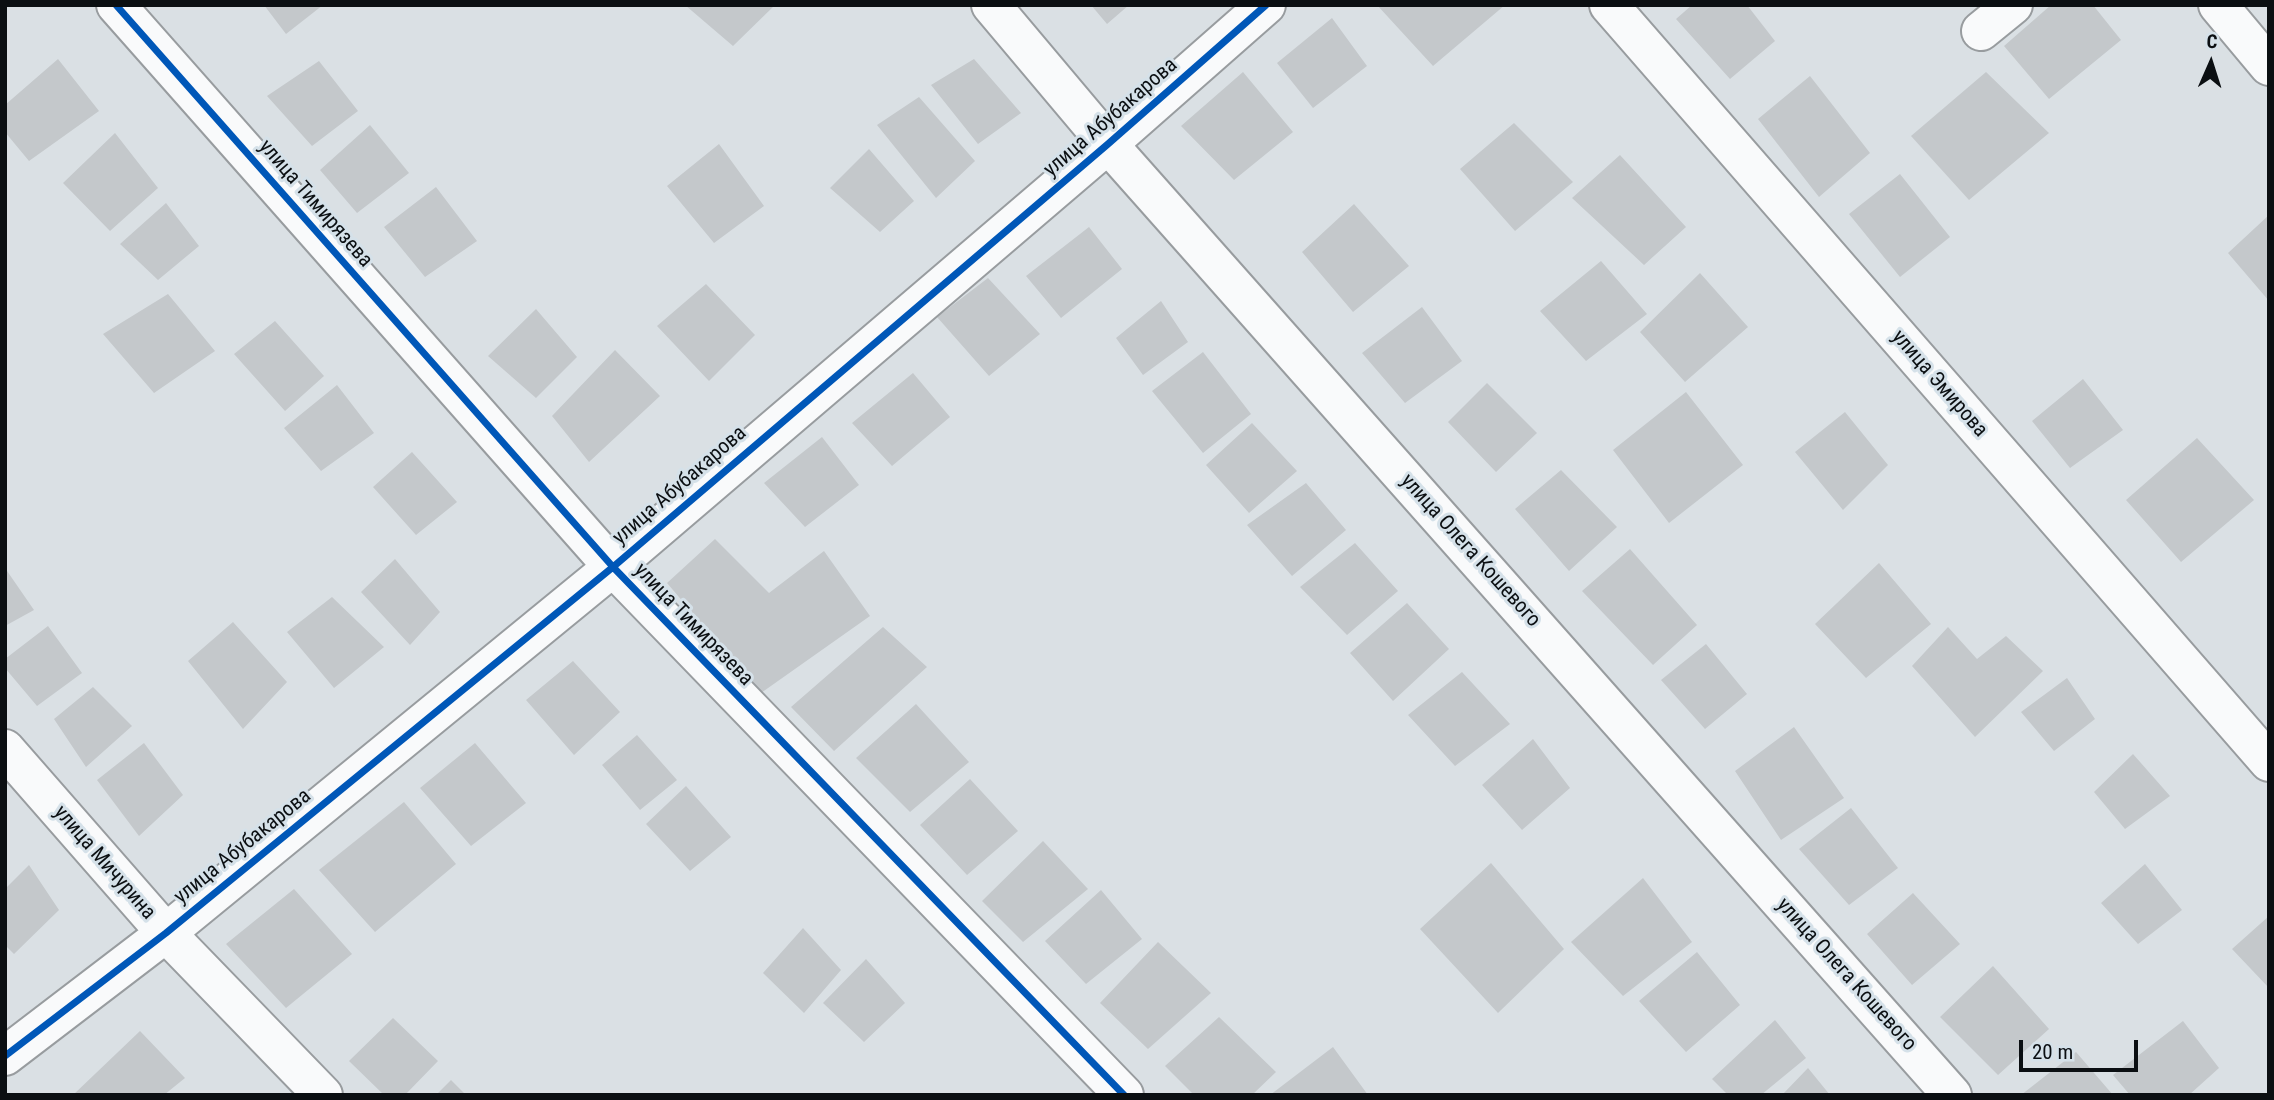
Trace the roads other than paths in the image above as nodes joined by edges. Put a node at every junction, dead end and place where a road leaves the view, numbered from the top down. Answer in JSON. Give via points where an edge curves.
{"nodes":[{"id":1,"x":116,"y":5,"type":"edge"},
{"id":2,"x":991,"y":5,"type":"edge"},
{"id":3,"x":1266,"y":5,"type":"edge"},
{"id":4,"x":1609,"y":5,"type":"edge"},
{"id":5,"x":2014,"y":5,"type":"edge"},
{"id":6,"x":2218,"y":5,"type":"edge"},
{"id":7,"x":1981,"y":31,"type":"dead end"},
{"id":8,"x":2269,"y":66,"type":"edge"},
{"id":9,"x":1108,"y":144,"type":"junction"},
{"id":10,"x":613,"y":567,"type":"junction"},
{"id":11,"x":5,"y":749,"type":"edge"},
{"id":12,"x":2269,"y":762,"type":"edge"},
{"id":13,"x":166,"y":933,"type":"junction"},
{"id":14,"x":5,"y":1056,"type":"edge"},
{"id":15,"x":323,"y":1095,"type":"edge"},
{"id":16,"x":1124,"y":1095,"type":"edge"},
{"id":17,"x":1952,"y":1095,"type":"edge"}],
"edges":[{"from":1,"to":10,"type":"street","name":"улица Тимирязева"},
{"from":2,"to":9,"type":"street","name":"улица Олега Кошевого"},
{"from":3,"to":9,"type":"street","name":"улица Абубакарова"},
{"from":4,"to":12,"type":"street","name":"улица Эмирова"},
{"from":5,"to":7,"type":"street"},
{"from":6,"to":8,"type":"street"},
{"from":9,"to":10,"type":"street","name":"улица Абубакарова"},
{"from":9,"to":17,"type":"street","name":"улица Олега Кошевого"},
{"from":10,"to":13,"type":"street","name":"улица Абубакарова"},
{"from":10,"to":16,"type":"street","name":"улица Тимирязева"},
{"from":11,"to":13,"type":"street","name":"улица Мичурина"},
{"from":13,"to":14,"type":"street","name":"улица Абубакарова"},
{"from":13,"to":15,"type":"street","name":"улица Мичурина"}]}
